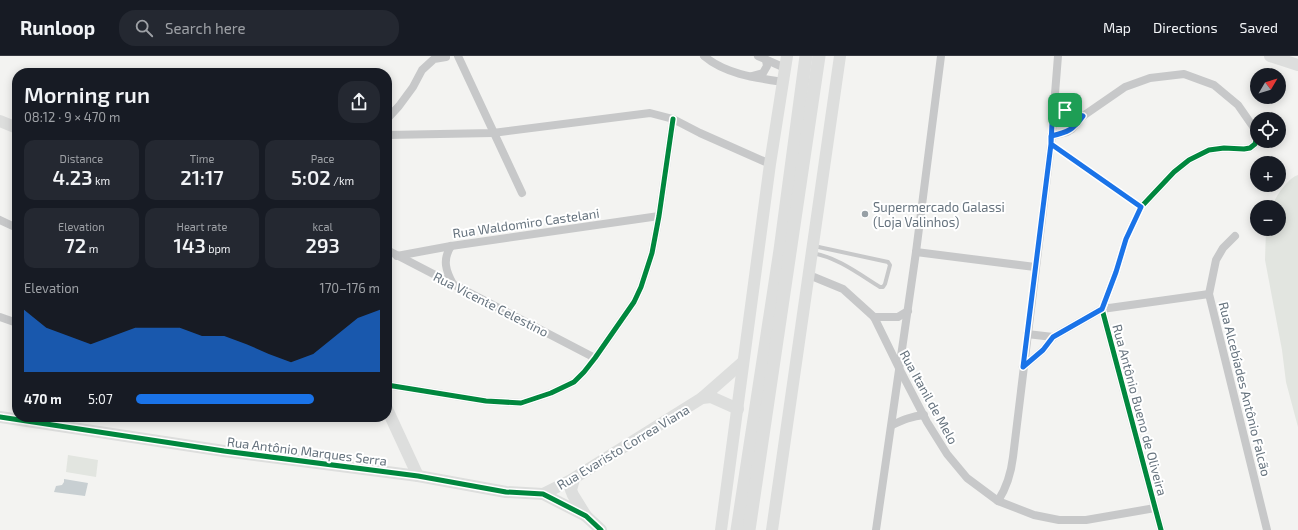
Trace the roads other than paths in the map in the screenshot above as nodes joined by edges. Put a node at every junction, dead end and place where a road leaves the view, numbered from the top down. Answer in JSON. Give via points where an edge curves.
{"nodes":[{"id":1,"x":458,"y":56,"type":"edge"},
{"id":2,"x":758,"y":56,"type":"edge"},
{"id":3,"x":787,"y":56,"type":"edge"},
{"id":4,"x":806,"y":56,"type":"edge"},
{"id":5,"x":819,"y":56,"type":"edge"},
{"id":6,"x":840,"y":56,"type":"edge"},
{"id":7,"x":941,"y":56,"type":"edge"},
{"id":8,"x":1058,"y":56,"type":"edge"},
{"id":9,"x":1270,"y":56,"type":"edge"},
{"id":10,"x":446,"y":57,"type":"edge"},
{"id":11,"x":706,"y":57,"type":"edge"},
{"id":12,"x":766,"y":60,"type":"junction"},
{"id":13,"x":1298,"y":65,"type":"edge"},
{"id":14,"x":785,"y":68,"type":"junction"},
{"id":15,"x":750,"y":77,"type":"junction"},
{"id":16,"x":783,"y":82,"type":"junction"},
{"id":17,"x":1053,"y":102,"type":"junction"},
{"id":18,"x":392,"y":113,"type":"edge"},
{"id":19,"x":1083,"y":116,"type":"junction"},
{"id":20,"x":673,"y":119,"type":"junction"},
{"id":21,"x":0,"y":121,"type":"edge"},
{"id":22,"x":1250,"y":122,"type":"edge"},
{"id":23,"x":12,"y":126,"type":"edge"},
{"id":24,"x":493,"y":133,"type":"junction"},
{"id":25,"x":392,"y":135,"type":"edge"},
{"id":26,"x":1051,"y":140,"type":"junction"},
{"id":27,"x":1250,"y":148,"type":"edge"},
{"id":28,"x":770,"y":164,"type":"junction"},
{"id":29,"x":522,"y":193,"type":"dead end"},
{"id":30,"x":1141,"y":207,"type":"junction"},
{"id":31,"x":659,"y":216,"type":"junction"},
{"id":32,"x":0,"y":220,"type":"edge"},
{"id":33,"x":12,"y":226,"type":"edge"},
{"id":34,"x":1235,"y":236,"type":"dead end"},
{"id":35,"x":451,"y":246,"type":"junction"},
{"id":36,"x":812,"y":249,"type":"junction"},
{"id":37,"x":916,"y":252,"type":"junction"},
{"id":38,"x":392,"y":253,"type":"edge"},
{"id":39,"x":397,"y":256,"type":"junction"},
{"id":40,"x":1035,"y":267,"type":"junction"},
{"id":41,"x":809,"y":275,"type":"junction"},
{"id":42,"x":453,"y":284,"type":"junction"},
{"id":43,"x":1209,"y":294,"type":"junction"},
{"id":44,"x":1102,"y":309,"type":"junction"},
{"id":45,"x":908,"y":311,"type":"junction"},
{"id":46,"x":0,"y":317,"type":"edge"},
{"id":47,"x":874,"y":317,"type":"junction"},
{"id":48,"x":12,"y":321,"type":"edge"},
{"id":49,"x":1027,"y":334,"type":"junction"},
{"id":50,"x":1053,"y":337,"type":"junction"},
{"id":51,"x":595,"y":358,"type":"junction"},
{"id":52,"x":743,"y":362,"type":"junction"},
{"id":53,"x":1023,"y":367,"type":"junction"},
{"id":54,"x":900,"y":370,"type":"junction"},
{"id":55,"x":392,"y":386,"type":"edge"},
{"id":56,"x":702,"y":398,"type":"junction"},
{"id":57,"x":738,"y":409,"type":"junction"},
{"id":58,"x":924,"y":415,"type":"junction"},
{"id":59,"x":0,"y":417,"type":"edge"},
{"id":60,"x":12,"y":419,"type":"edge"},
{"id":61,"x":392,"y":420,"type":"edge"},
{"id":62,"x":33,"y":422,"type":"edge"},
{"id":63,"x":892,"y":425,"type":"junction"},
{"id":64,"x":418,"y":476,"type":"junction"},
{"id":65,"x":574,"y":479,"type":"junction"},
{"id":66,"x":543,"y":494,"type":"junction"},
{"id":67,"x":998,"y":501,"type":"junction"},
{"id":68,"x":1155,"y":508,"type":"junction"},
{"id":69,"x":586,"y":516,"type":"junction"},
{"id":70,"x":601,"y":530,"type":"edge"},
{"id":71,"x":721,"y":530,"type":"edge"},
{"id":72,"x":738,"y":530,"type":"edge"},
{"id":73,"x":749,"y":530,"type":"edge"},
{"id":74,"x":772,"y":530,"type":"edge"},
{"id":75,"x":876,"y":530,"type":"edge"},
{"id":76,"x":1161,"y":530,"type":"edge"},
{"id":77,"x":1267,"y":530,"type":"edge"}],
"edges":[{"from":1,"to":24,"type":"street"},
{"from":2,"to":12,"type":"street"},
{"from":3,"to":14,"type":"street"},
{"from":4,"to":72,"type":"main road"},
{"from":5,"to":73,"type":"main road"},
{"from":6,"to":36,"type":"street"},
{"from":7,"to":37,"type":"street"},
{"from":8,"to":17,"type":"street"},
{"from":9,"to":13,"type":"street"},
{"from":10,"to":18,"type":"street","via":[[434,59],[422,70],[412,88]]},
{"from":11,"to":15,"type":"street","via":[[727,69]]},
{"from":12,"to":14,"type":"street"},
{"from":12,"to":15,"type":"street","via":[[767,66],[763,73]]},
{"from":14,"to":16,"type":"street"},
{"from":15,"to":16,"type":"street"},
{"from":16,"to":28,"type":"street"},
{"from":17,"to":19,"type":"street","via":[[1065,110]]},
{"from":17,"to":26,"type":"street"},
{"from":19,"to":22,"type":"street","via":[[1125,87],[1150,78],[1184,74],[1214,85],[1238,105]]},
{"from":19,"to":26,"type":"street","via":[[1072,129]]},
{"from":20,"to":24,"type":"street","via":[[650,113]]},
{"from":20,"to":28,"type":"street"},
{"from":20,"to":31,"type":"street"},
{"from":21,"to":23,"type":"street"},
{"from":24,"to":25,"type":"street"},
{"from":24,"to":29,"type":"street"},
{"from":26,"to":30,"type":"lane"},
{"from":26,"to":40,"type":"street"},
{"from":27,"to":30,"type":"street","name":"Rua Antônio Bueno de Oliveira","via":[[1209,150],[1189,160]]},
{"from":28,"to":52,"type":"street"},
{"from":30,"to":44,"type":"street","name":"Rua Antônio Bueno de Oliveira","via":[[1126,239]]},
{"from":31,"to":35,"type":"street","name":"Rua Waldomiro Castelani"},
{"from":31,"to":51,"type":"street","via":[[652,253],[641,287],[634,302]]},
{"from":32,"to":33,"type":"street"},
{"from":34,"to":43,"type":"street","name":"Rua Alcebíades Antônio Falcão","via":[[1216,260]]},
{"from":35,"to":39,"type":"street","name":"Rua Waldomiro Castelani"},
{"from":35,"to":42,"type":"street","via":[[447,252],[445,267]]},
{"from":36,"to":36,"type":"lane","via":[[880,287],[885,284],[890,265],[888,262]]},
{"from":36,"to":41,"type":"street"},
{"from":37,"to":40,"type":"street"},
{"from":37,"to":45,"type":"street"},
{"from":38,"to":39,"type":"street","name":"Rua Vicente Celestino"},
{"from":39,"to":42,"type":"street","name":"Rua Vicente Celestino"},
{"from":40,"to":49,"type":"street"},
{"from":41,"to":47,"type":"street","name":"Rua Itanil de Melo","via":[[843,289]]},
{"from":41,"to":74,"type":"street"},
{"from":42,"to":51,"type":"street","name":"Rua Vicente Celestino"},
{"from":43,"to":44,"type":"street"},
{"from":43,"to":77,"type":"street","name":"Rua Alcebíades Antônio Falcão"},
{"from":44,"to":50,"type":"street"},
{"from":44,"to":68,"type":"street","name":"Rua Antônio Bueno de Oliveira"},
{"from":45,"to":47,"type":"street","via":[[898,317]]},
{"from":45,"to":54,"type":"street"},
{"from":46,"to":48,"type":"street"},
{"from":47,"to":54,"type":"street","name":"Rua Itanil de Melo"},
{"from":49,"to":50,"type":"street"},
{"from":49,"to":53,"type":"street"},
{"from":50,"to":53,"type":"street","via":[[1043,350]]},
{"from":51,"to":55,"type":"street","via":[[574,382],[520,403],[486,401]]},
{"from":52,"to":56,"type":"street","name":"Rua Evaristo Correa Viana"},
{"from":52,"to":57,"type":"street"},
{"from":53,"to":67,"type":"street","via":[[1011,472]]},
{"from":54,"to":58,"type":"street","name":"Rua Itanil de Melo"},
{"from":54,"to":63,"type":"street"},
{"from":56,"to":57,"type":"street","name":"Rua Evaristo Correa Viana","via":[[711,397]]},
{"from":56,"to":65,"type":"street","name":"Rua Evaristo Correa Viana"},
{"from":57,"to":71,"type":"street"},
{"from":58,"to":63,"type":"street","via":[[907,418]]},
{"from":58,"to":67,"type":"street","name":"Rua Itanil de Melo","via":[[947,454],[967,478]]},
{"from":59,"to":60,"type":"street","name":"Rua Antônio Marques Serra"},
{"from":61,"to":64,"type":"street"},
{"from":62,"to":64,"type":"street","name":"Rua Antônio Marques Serra","via":[[224,451]]},
{"from":63,"to":75,"type":"street"},
{"from":64,"to":66,"type":"street","name":"Rua Antônio Marques Serra","via":[[506,492]]},
{"from":65,"to":66,"type":"street","name":"Rua Evaristo Correa Viana"},
{"from":65,"to":69,"type":"street","via":[[572,495]]},
{"from":66,"to":69,"type":"street","name":"Rua Antônio Marques Serra"},
{"from":67,"to":68,"type":"street","name":"Rua Itanil de Melo","via":[[1058,520],[1086,520]]},
{"from":68,"to":76,"type":"street","name":"Rua Antônio Bueno de Oliveira"},
{"from":69,"to":70,"type":"street","name":"Rua Antônio Marques Serra"}]}
